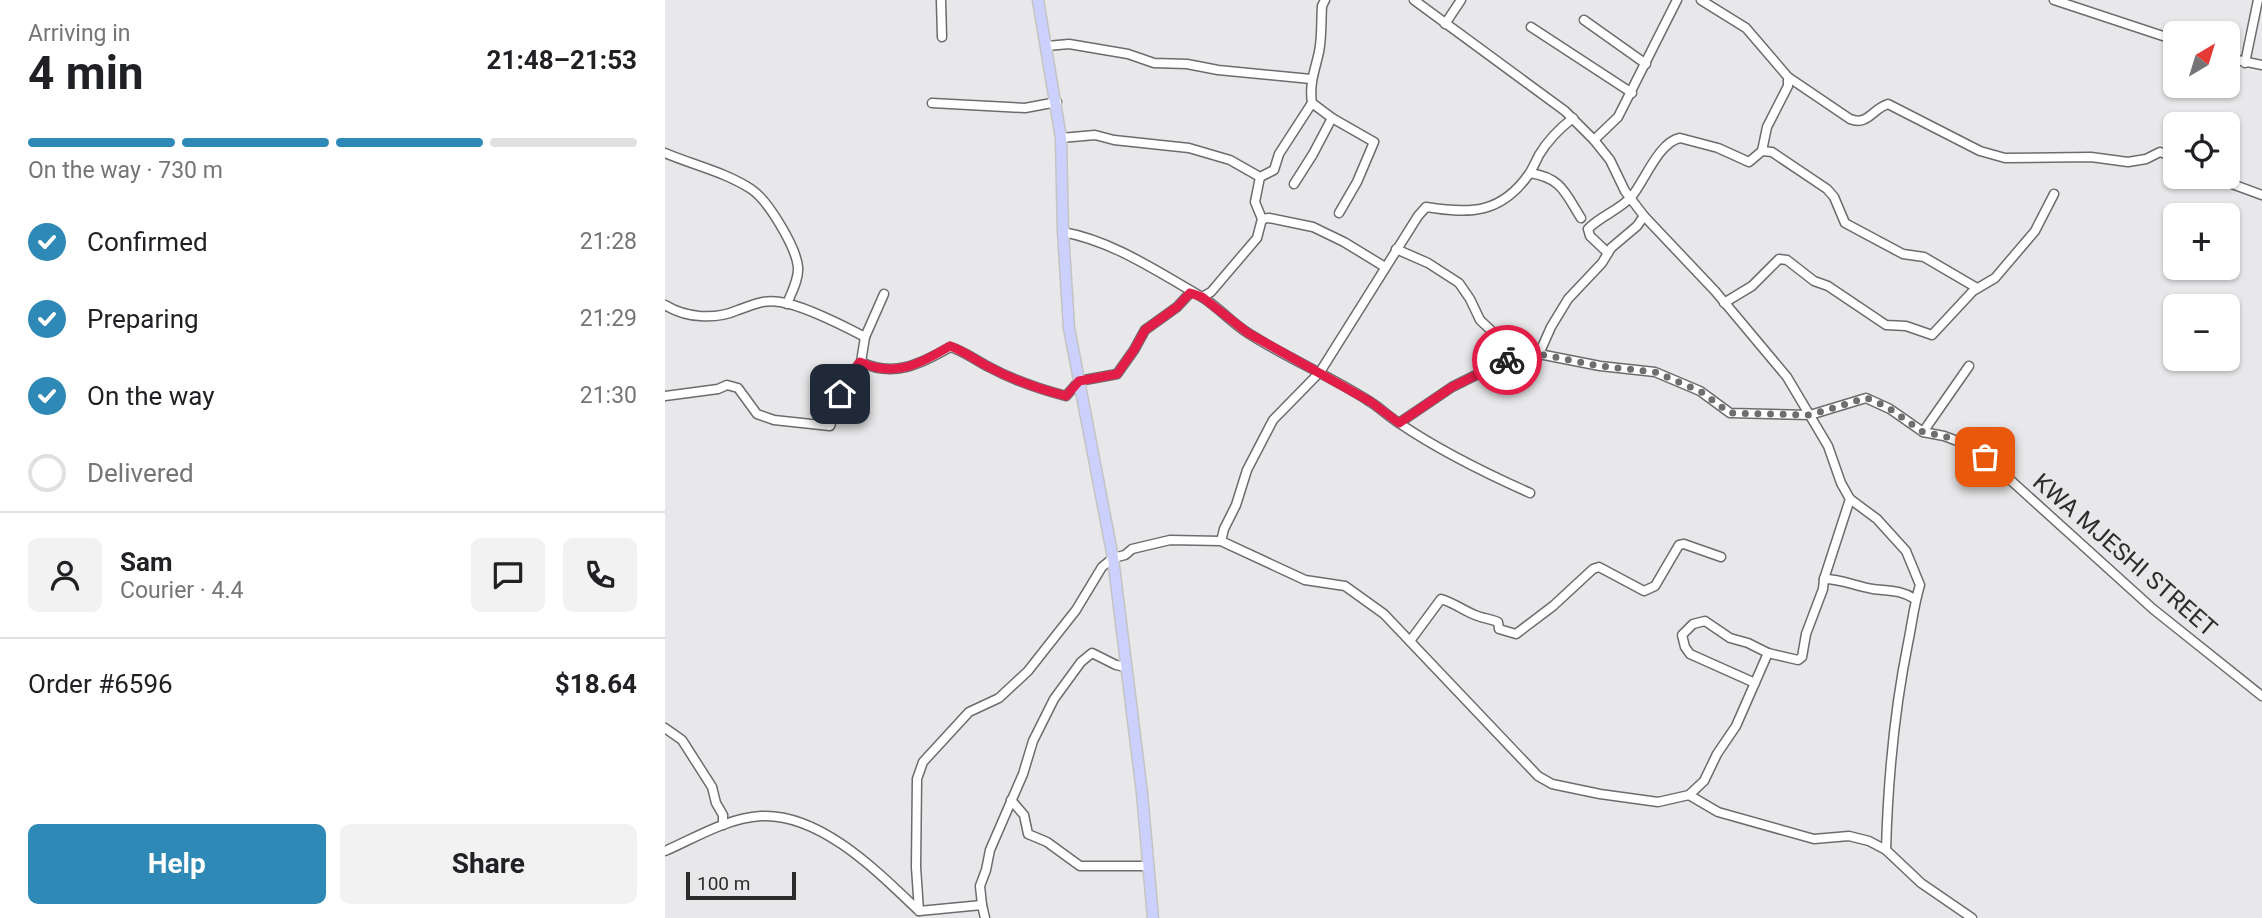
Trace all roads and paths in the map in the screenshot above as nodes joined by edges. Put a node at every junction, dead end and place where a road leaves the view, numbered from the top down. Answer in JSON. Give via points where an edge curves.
{"nodes":[{"id":1,"x":941,"y":0,"type":"edge"},
{"id":2,"x":1038,"y":0,"type":"edge"},
{"id":3,"x":1325,"y":0,"type":"edge"},
{"id":4,"x":1414,"y":0,"type":"edge"},
{"id":5,"x":1461,"y":0,"type":"edge"},
{"id":6,"x":1678,"y":0,"type":"edge"},
{"id":7,"x":1701,"y":0,"type":"edge"},
{"id":8,"x":2054,"y":0,"type":"edge"},
{"id":9,"x":2257,"y":0,"type":"edge"},
{"id":10,"x":1584,"y":20,"type":"dead end"},
{"id":11,"x":1445,"y":24,"type":"junction"},
{"id":12,"x":1531,"y":27,"type":"dead end"},
{"id":13,"x":2163,"y":36,"type":"edge"},
{"id":14,"x":942,"y":37,"type":"dead end"},
{"id":15,"x":1047,"y":46,"type":"junction"},
{"id":16,"x":2240,"y":62,"type":"edge"},
{"id":17,"x":2245,"y":63,"type":"junction"},
{"id":18,"x":1646,"y":64,"type":"junction"},
{"id":19,"x":2262,"y":65,"type":"edge"},
{"id":20,"x":1788,"y":77,"type":"junction"},
{"id":21,"x":1311,"y":79,"type":"junction"},
{"id":22,"x":1632,"y":93,"type":"junction"},
{"id":23,"x":1057,"y":102,"type":"junction"},
{"id":24,"x":932,"y":103,"type":"dead end"},
{"id":25,"x":1312,"y":103,"type":"junction"},
{"id":26,"x":1332,"y":118,"type":"junction"},
{"id":27,"x":1573,"y":118,"type":"junction"},
{"id":28,"x":1061,"y":138,"type":"junction"},
{"id":29,"x":1594,"y":140,"type":"junction"},
{"id":30,"x":1762,"y":151,"type":"junction"},
{"id":31,"x":665,"y":153,"type":"edge"},
{"id":32,"x":2163,"y":153,"type":"edge"},
{"id":33,"x":1531,"y":173,"type":"junction"},
{"id":34,"x":1260,"y":177,"type":"junction"},
{"id":35,"x":1294,"y":184,"type":"dead end"},
{"id":36,"x":2240,"y":187,"type":"edge"},
{"id":37,"x":2054,"y":194,"type":"dead end"},
{"id":38,"x":2262,"y":195,"type":"edge"},
{"id":39,"x":1630,"y":198,"type":"junction"},
{"id":40,"x":1339,"y":213,"type":"dead end"},
{"id":41,"x":1644,"y":216,"type":"junction"},
{"id":42,"x":1581,"y":218,"type":"dead end"},
{"id":43,"x":1262,"y":219,"type":"junction"},
{"id":44,"x":1063,"y":232,"type":"junction"},
{"id":45,"x":1397,"y":249,"type":"junction"},
{"id":46,"x":1608,"y":253,"type":"junction"},
{"id":47,"x":1385,"y":267,"type":"junction"},
{"id":48,"x":1977,"y":288,"type":"junction"},
{"id":49,"x":1190,"y":293,"type":"junction"},
{"id":50,"x":884,"y":294,"type":"dead end"},
{"id":51,"x":1202,"y":297,"type":"junction"},
{"id":52,"x":1724,"y":303,"type":"junction"},
{"id":53,"x":787,"y":304,"type":"junction"},
{"id":54,"x":665,"y":305,"type":"edge"},
{"id":55,"x":865,"y":337,"type":"junction"},
{"id":56,"x":1539,"y":354,"type":"junction"},
{"id":57,"x":1514,"y":356,"type":"junction"},
{"id":58,"x":860,"y":362,"type":"junction"},
{"id":59,"x":1969,"y":366,"type":"dead end"},
{"id":60,"x":1319,"y":372,"type":"junction"},
{"id":61,"x":1079,"y":381,"type":"junction"},
{"id":62,"x":1081,"y":394,"type":"junction"},
{"id":63,"x":665,"y":396,"type":"edge"},
{"id":64,"x":1066,"y":396,"type":"junction"},
{"id":65,"x":1810,"y":415,"type":"junction"},
{"id":66,"x":1399,"y":423,"type":"junction"},
{"id":67,"x":1923,"y":432,"type":"junction"},
{"id":68,"x":1530,"y":494,"type":"dead end"},
{"id":69,"x":1850,"y":499,"type":"junction"},
{"id":70,"x":1221,"y":541,"type":"junction"},
{"id":71,"x":1721,"y":557,"type":"dead end"},
{"id":72,"x":1114,"y":558,"type":"junction"},
{"id":73,"x":1824,"y":579,"type":"junction"},
{"id":74,"x":1915,"y":599,"type":"junction"},
{"id":75,"x":1410,"y":640,"type":"junction"},
{"id":76,"x":1768,"y":653,"type":"junction"},
{"id":77,"x":1125,"y":667,"type":"junction"},
{"id":78,"x":1755,"y":683,"type":"junction"},
{"id":79,"x":2262,"y":695,"type":"edge"},
{"id":80,"x":665,"y":728,"type":"edge"},
{"id":81,"x":1689,"y":795,"type":"junction"},
{"id":82,"x":1011,"y":800,"type":"junction"},
{"id":83,"x":723,"y":825,"type":"junction"},
{"id":84,"x":665,"y":850,"type":"edge"},
{"id":85,"x":1886,"y":850,"type":"junction"},
{"id":86,"x":1149,"y":866,"type":"junction"},
{"id":87,"x":982,"y":905,"type":"junction"},
{"id":88,"x":919,"y":911,"type":"junction"},
{"id":89,"x":985,"y":918,"type":"edge"},
{"id":90,"x":1153,"y":918,"type":"edge"},
{"id":91,"x":1972,"y":918,"type":"edge"}],
"edges":[{"from":1,"to":14,"type":"street"},
{"from":2,"to":15,"type":"main road"},
{"from":3,"to":21,"type":"street","via":[[1320,49]]},
{"from":4,"to":11,"type":"street"},
{"from":5,"to":11,"type":"street"},
{"from":6,"to":18,"type":"street"},
{"from":7,"to":20,"type":"street","via":[[1746,28]]},
{"from":8,"to":13,"type":"street"},
{"from":9,"to":17,"type":"street"},
{"from":10,"to":18,"type":"street"},
{"from":11,"to":27,"type":"street"},
{"from":12,"to":22,"type":"street"},
{"from":15,"to":21,"type":"street","via":[[1069,44],[1154,63]]},
{"from":15,"to":23,"type":"main road"},
{"from":16,"to":17,"type":"street"},
{"from":17,"to":19,"type":"street"},
{"from":18,"to":22,"type":"street"},
{"from":20,"to":30,"type":"street","via":[[1788,86],[1766,127]]},
{"from":20,"to":32,"type":"street","via":[[1858,122],[1888,103],[1980,151],[2005,158],[2091,157],[2128,162]]},
{"from":21,"to":25,"type":"street"},
{"from":22,"to":29,"type":"street","via":[[1618,117]]},
{"from":23,"to":24,"type":"street","via":[[1025,108]]},
{"from":23,"to":28,"type":"main road"},
{"from":25,"to":26,"type":"street"},
{"from":25,"to":34,"type":"street","via":[[1274,170]]},
{"from":26,"to":35,"type":"street"},
{"from":26,"to":40,"type":"street","via":[[1374,142]]},
{"from":27,"to":29,"type":"street"},
{"from":27,"to":33,"type":"street","via":[[1549,141]]},
{"from":28,"to":34,"type":"street","via":[[1095,135],[1189,148],[1230,160]]},
{"from":28,"to":44,"type":"main road"},
{"from":29,"to":39,"type":"street"},
{"from":30,"to":39,"type":"street","via":[[1749,162],[1717,148],[1674,139]]},
{"from":30,"to":48,"type":"street","via":[[1772,152],[1827,189],[1845,223],[1903,254],[1924,257]]},
{"from":31,"to":53,"type":"street","via":[[749,187],[763,198],[784,230],[798,267]]},
{"from":33,"to":42,"type":"street","via":[[1557,182]]},
{"from":33,"to":45,"type":"street","via":[[1500,204],[1461,212],[1426,206]]},
{"from":34,"to":43,"type":"street","via":[[1255,202]]},
{"from":36,"to":38,"type":"street"},
{"from":37,"to":48,"type":"street","via":[[2035,231],[1994,278]]},
{"from":39,"to":41,"type":"street"},
{"from":39,"to":46,"type":"street","via":[[1588,229]]},
{"from":41,"to":46,"type":"street"},
{"from":41,"to":52,"type":"street"},
{"from":43,"to":47,"type":"street","via":[[1313,228]]},
{"from":43,"to":51,"type":"street","via":[[1257,238]]},
{"from":44,"to":49,"type":"street","via":[[1121,252]]},
{"from":44,"to":61,"type":"main road","via":[[1069,328]]},
{"from":45,"to":47,"type":"street"},
{"from":45,"to":57,"type":"street","via":[[1459,284],[1480,320]]},
{"from":46,"to":56,"type":"street","via":[[1568,299]]},
{"from":47,"to":60,"type":"street"},
{"from":48,"to":52,"type":"street","via":[[1932,335],[1886,324],[1787,260],[1779,260],[1752,286]]},
{"from":49,"to":51,"type":"street"},
{"from":49,"to":61,"type":"street","via":[[1145,330],[1117,374]]},
{"from":50,"to":55,"type":"street"},
{"from":51,"to":60,"type":"street","via":[[1248,333]]},
{"from":52,"to":65,"type":"street","via":[[1787,377]]},
{"from":53,"to":54,"type":"street","via":[[758,302],[728,313],[700,316]]},
{"from":53,"to":55,"type":"street"},
{"from":55,"to":58,"type":"street"},
{"from":56,"to":57,"type":"street","name":"KWA MJESHI STREET"},
{"from":56,"to":65,"type":"street","name":"KWA MJESHI STREET","via":[[1655,372],[1700,391],[1730,413]]},
{"from":57,"to":66,"type":"street","via":[[1452,387]]},
{"from":58,"to":63,"type":"street","via":[[846,381],[830,426],[757,414],[738,388],[727,385]]},
{"from":58,"to":64,"type":"street","via":[[873,368],[908,369],[950,346],[1015,380]]},
{"from":59,"to":67,"type":"street"},
{"from":60,"to":66,"type":"street"},
{"from":60,"to":70,"type":"street","via":[[1273,420],[1247,470]]},
{"from":61,"to":62,"type":"main road"},
{"from":61,"to":64,"type":"street"},
{"from":62,"to":64,"type":"street"},
{"from":62,"to":72,"type":"main road"},
{"from":65,"to":67,"type":"street","name":"KWA MJESHI STREET","via":[[1866,398]]},
{"from":65,"to":69,"type":"street"},
{"from":66,"to":68,"type":"street"},
{"from":67,"to":79,"type":"street","name":"KWA MJESHI STREET","via":[[1968,445],[1985,457],[2153,608]]},
{"from":69,"to":73,"type":"street"},
{"from":69,"to":74,"type":"street","via":[[1877,519],[1906,551],[1920,585]]},
{"from":70,"to":72,"type":"street","via":[[1170,540]]},
{"from":70,"to":75,"type":"street","via":[[1305,580],[1345,586]]},
{"from":71,"to":75,"type":"street","via":[[1679,545],[1655,586],[1644,591],[1599,567],[1593,569],[1516,634],[1499,629],[1499,622],[1441,599]]},
{"from":72,"to":77,"type":"main road"},
{"from":72,"to":88,"type":"street","via":[[1102,567],[1076,610],[1028,671],[999,698],[969,712],[923,762],[917,779]]},
{"from":73,"to":74,"type":"street","via":[[1904,592]]},
{"from":73,"to":76,"type":"street","via":[[1802,657]]},
{"from":74,"to":85,"type":"street","via":[[1889,770]]},
{"from":75,"to":81,"type":"street","via":[[1538,776],[1552,784],[1658,802]]},
{"from":76,"to":78,"type":"street"},
{"from":76,"to":78,"type":"street","via":[[1730,638],[1705,621],[1693,624],[1682,635],[1691,654]]},
{"from":77,"to":82,"type":"street","via":[[1092,653],[1081,662],[1047,710]]},
{"from":77,"to":86,"type":"main road"},
{"from":78,"to":81,"type":"street","via":[[1704,781]]},
{"from":80,"to":83,"type":"street","via":[[682,740],[712,787]]},
{"from":81,"to":85,"type":"street","via":[[1718,812],[1814,839],[1849,836]]},
{"from":82,"to":86,"type":"street","via":[[1024,815],[1028,834],[1080,866]]},
{"from":82,"to":87,"type":"street","via":[[980,886]]},
{"from":83,"to":84,"type":"street"},
{"from":83,"to":88,"type":"street","via":[[760,816],[787,818],[827,836],[870,865]]},
{"from":85,"to":91,"type":"street","via":[[1921,883]]},
{"from":86,"to":90,"type":"main road"},
{"from":87,"to":88,"type":"street"},
{"from":87,"to":89,"type":"street"}]}
